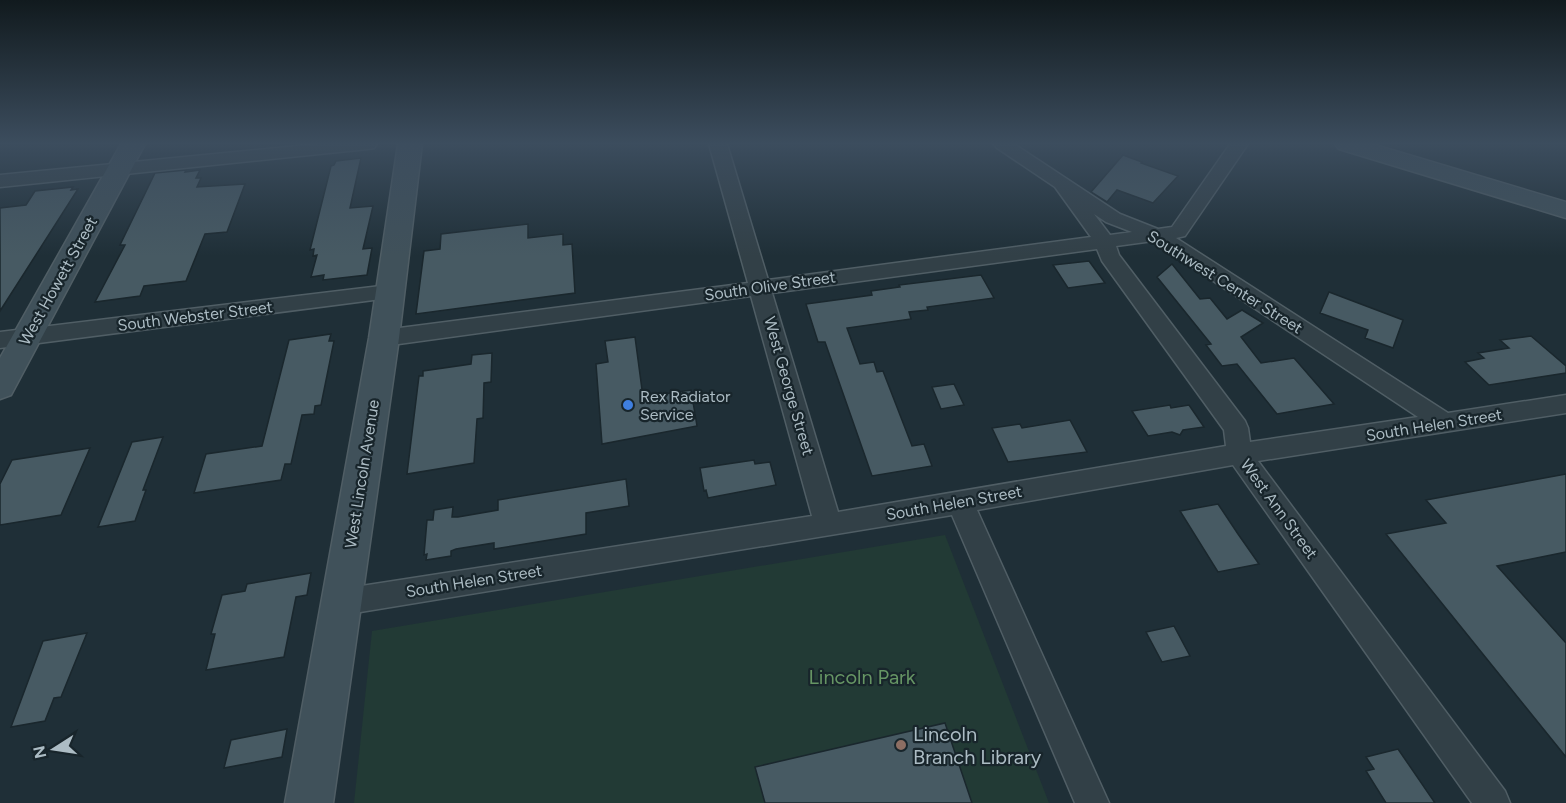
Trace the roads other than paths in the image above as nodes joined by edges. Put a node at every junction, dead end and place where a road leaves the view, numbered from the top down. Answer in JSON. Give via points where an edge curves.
{"nodes":[{"id":1,"x":112,"y":181,"type":"edge"},
{"id":2,"x":405,"y":181,"type":"edge"},
{"id":3,"x":729,"y":181,"type":"edge"},
{"id":4,"x":1060,"y":181,"type":"edge"},
{"id":5,"x":1061,"y":181,"type":"edge"},
{"id":6,"x":1213,"y":181,"type":"edge"},
{"id":7,"x":1471,"y":181,"type":"edge"},
{"id":8,"x":1566,"y":210,"type":"edge"},
{"id":9,"x":1157,"y":236,"type":"junction"},
{"id":10,"x":1105,"y":242,"type":"junction"},
{"id":11,"x":761,"y":287,"type":"junction"},
{"id":12,"x":389,"y":292,"type":"junction"},
{"id":13,"x":13,"y":338,"type":"edge"},
{"id":14,"x":384,"y":338,"type":"junction"},
{"id":15,"x":0,"y":387,"type":"edge"},
{"id":16,"x":1566,"y":404,"type":"edge"},
{"id":17,"x":1445,"y":423,"type":"junction"},
{"id":18,"x":1239,"y":454,"type":"junction"},
{"id":19,"x":960,"y":502,"type":"junction"},
{"id":20,"x":828,"y":525,"type":"junction"},
{"id":21,"x":342,"y":602,"type":"junction"},
{"id":22,"x":309,"y":803,"type":"edge"},
{"id":23,"x":1092,"y":803,"type":"edge"},
{"id":24,"x":1493,"y":803,"type":"edge"}],
"edges":[{"from":1,"to":13,"type":"main road","name":"West Howett Street"},
{"from":2,"to":12,"type":"main road","name":"West Lincoln Avenue"},
{"from":3,"to":11,"type":"street","name":"West George Street"},
{"from":4,"to":10,"type":"street","name":"West Ann Street"},
{"from":5,"to":9,"type":"street","name":"Southwest Center Street","via":[[1113,218]]},
{"from":6,"to":9,"type":"street","name":"South Olive Street","via":[[1178,232]]},
{"from":7,"to":8,"type":"main road"},
{"from":9,"to":10,"type":"street","name":"South Olive Street"},
{"from":9,"to":17,"type":"street","name":"Southwest Center Street"},
{"from":10,"to":11,"type":"street","name":"South Olive Street"},
{"from":10,"to":18,"type":"street","name":"West Ann Street","via":[[1108,256],[1236,428]]},
{"from":11,"to":14,"type":"street","name":"South Olive Street"},
{"from":11,"to":20,"type":"street","name":"West George Street"},
{"from":12,"to":13,"type":"street","name":"South Webster Street"},
{"from":12,"to":14,"type":"main road","name":"West Lincoln Avenue"},
{"from":13,"to":15,"type":"main road","name":"West Howett Street"},
{"from":14,"to":21,"type":"main road","name":"West Lincoln Avenue"},
{"from":16,"to":17,"type":"street","name":"South Helen Street"},
{"from":17,"to":18,"type":"street","name":"South Helen Street"},
{"from":18,"to":19,"type":"street","name":"South Helen Street"},
{"from":18,"to":24,"type":"street","name":"West Ann Street"},
{"from":19,"to":20,"type":"street","name":"South Helen Street"},
{"from":19,"to":23,"type":"street"},
{"from":20,"to":21,"type":"street","name":"South Helen Street"},
{"from":21,"to":22,"type":"main road","name":"West Lincoln Avenue"}]}
